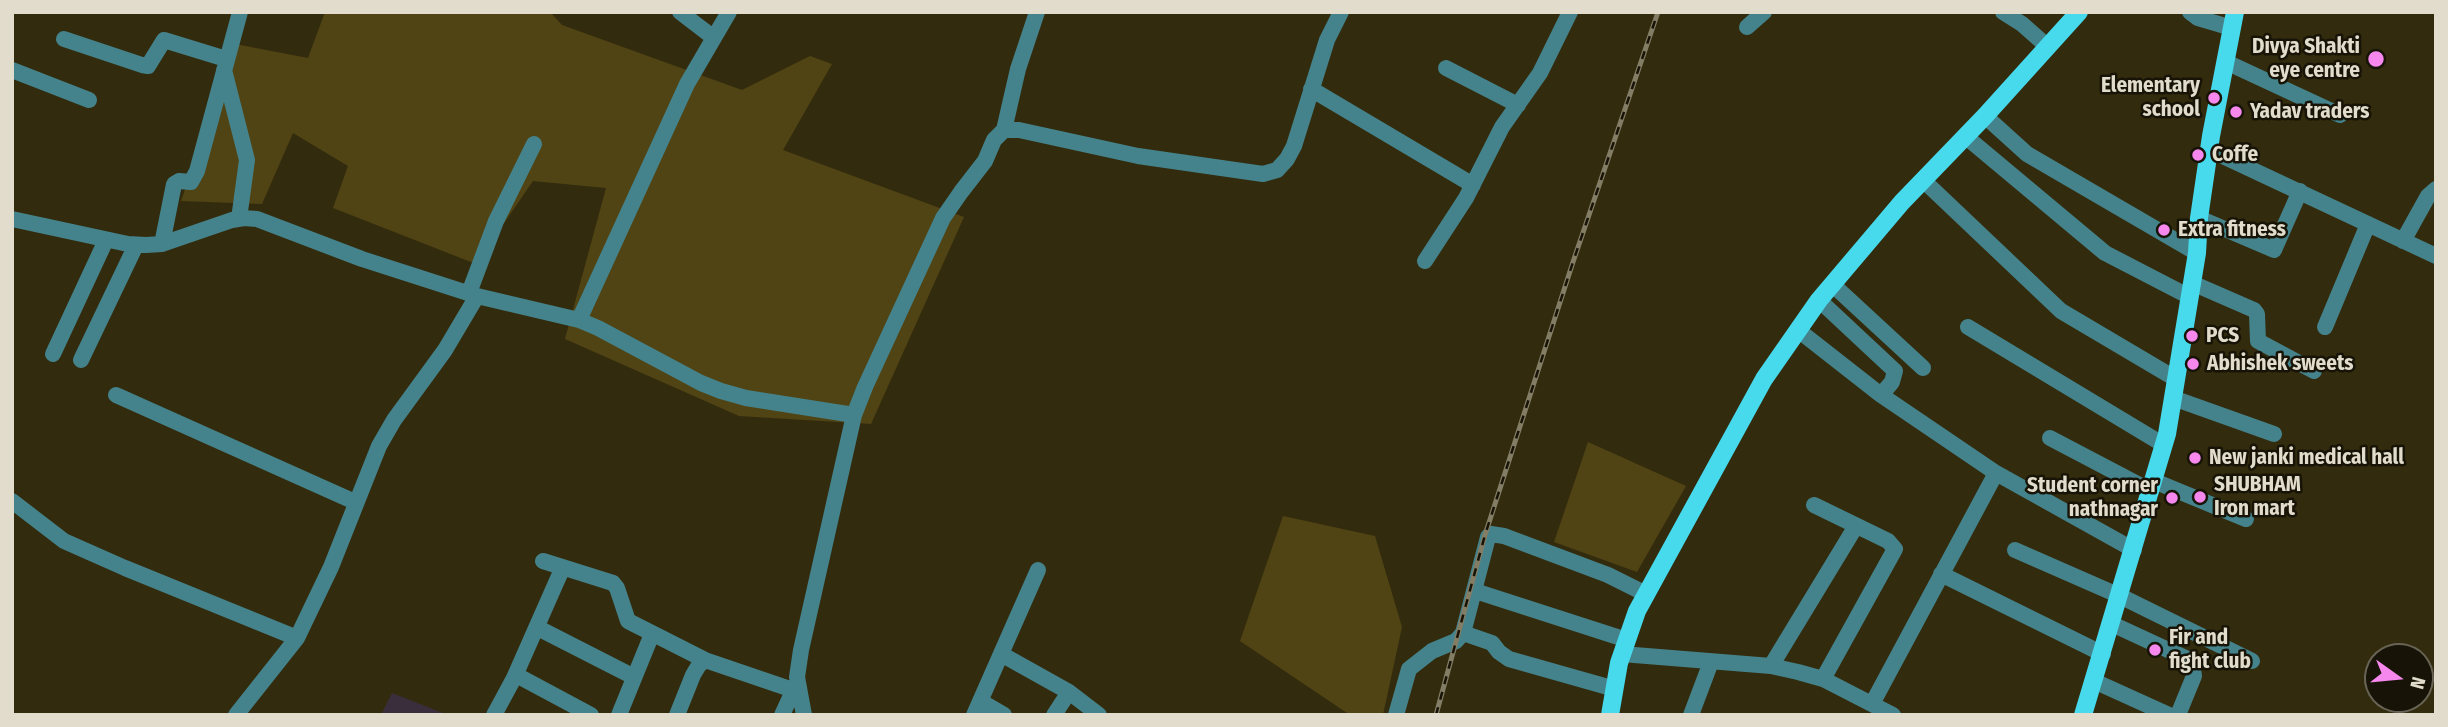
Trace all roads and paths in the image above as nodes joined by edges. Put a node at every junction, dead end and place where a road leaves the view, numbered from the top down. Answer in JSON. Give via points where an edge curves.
{"nodes":[{"id":1,"x":680,"y":12,"type":"edge"},
{"id":2,"x":729,"y":12,"type":"edge"},
{"id":3,"x":1037,"y":12,"type":"edge"},
{"id":4,"x":1341,"y":12,"type":"edge"},
{"id":5,"x":1570,"y":12,"type":"edge"},
{"id":6,"x":1764,"y":12,"type":"edge"},
{"id":7,"x":2003,"y":12,"type":"edge"},
{"id":8,"x":2079,"y":12,"type":"edge"},
{"id":9,"x":2190,"y":12,"type":"edge"},
{"id":10,"x":235,"y":13,"type":"edge"},
{"id":11,"x":2234,"y":20,"type":"edge"},
{"id":12,"x":1747,"y":27,"type":"dead end"},
{"id":13,"x":64,"y":38,"type":"dead end"},
{"id":14,"x":714,"y":38,"type":"junction"},
{"id":15,"x":2048,"y":47,"type":"junction"},
{"id":16,"x":2226,"y":62,"type":"junction"},
{"id":17,"x":225,"y":63,"type":"junction"},
{"id":18,"x":1446,"y":68,"type":"dead end"},
{"id":19,"x":12,"y":70,"type":"edge"},
{"id":20,"x":1311,"y":89,"type":"junction"},
{"id":21,"x":89,"y":100,"type":"dead end"},
{"id":22,"x":1518,"y":104,"type":"junction"},
{"id":23,"x":2340,"y":115,"type":"dead end"},
{"id":24,"x":1985,"y":116,"type":"junction"},
{"id":25,"x":1004,"y":130,"type":"junction"},
{"id":26,"x":1965,"y":136,"type":"junction"},
{"id":27,"x":534,"y":144,"type":"dead end"},
{"id":28,"x":2210,"y":150,"type":"junction"},
{"id":29,"x":1923,"y":180,"type":"junction"},
{"id":30,"x":1473,"y":185,"type":"junction"},
{"id":31,"x":2436,"y":189,"type":"edge"},
{"id":32,"x":2300,"y":191,"type":"junction"},
{"id":33,"x":2200,"y":218,"type":"junction"},
{"id":34,"x":12,"y":219,"type":"edge"},
{"id":35,"x":239,"y":219,"type":"junction"},
{"id":36,"x":2368,"y":224,"type":"junction"},
{"id":37,"x":106,"y":240,"type":"junction"},
{"id":38,"x":2403,"y":241,"type":"junction"},
{"id":39,"x":162,"y":244,"type":"junction"},
{"id":40,"x":136,"y":245,"type":"junction"},
{"id":41,"x":2197,"y":253,"type":"junction"},
{"id":42,"x":2436,"y":256,"type":"edge"},
{"id":43,"x":1425,"y":261,"type":"dead end"},
{"id":44,"x":1832,"y":284,"type":"junction"},
{"id":45,"x":2191,"y":290,"type":"junction"},
{"id":46,"x":473,"y":295,"type":"junction"},
{"id":47,"x":1819,"y":300,"type":"junction"},
{"id":48,"x":579,"y":320,"type":"junction"},
{"id":49,"x":1968,"y":327,"type":"dead end"},
{"id":50,"x":2325,"y":327,"type":"dead end"},
{"id":51,"x":1798,"y":330,"type":"junction"},
{"id":52,"x":53,"y":354,"type":"dead end"},
{"id":53,"x":81,"y":360,"type":"dead end"},
{"id":54,"x":1923,"y":368,"type":"dead end"},
{"id":55,"x":2314,"y":371,"type":"dead end"},
{"id":56,"x":2176,"y":379,"type":"junction"},
{"id":57,"x":1881,"y":394,"type":"junction"},
{"id":58,"x":116,"y":395,"type":"dead end"},
{"id":59,"x":2174,"y":398,"type":"junction"},
{"id":60,"x":854,"y":415,"type":"junction"},
{"id":61,"x":2274,"y":434,"type":"dead end"},
{"id":62,"x":2050,"y":438,"type":"dead end"},
{"id":63,"x":2164,"y":445,"type":"junction"},
{"id":64,"x":1996,"y":473,"type":"junction"},
{"id":65,"x":2152,"y":486,"type":"junction"},
{"id":66,"x":12,"y":501,"type":"edge"},
{"id":67,"x":355,"y":502,"type":"junction"},
{"id":68,"x":1814,"y":505,"type":"dead end"},
{"id":69,"x":2246,"y":519,"type":"dead end"},
{"id":70,"x":1856,"y":526,"type":"junction"},
{"id":71,"x":2015,"y":550,"type":"dead end"},
{"id":72,"x":2134,"y":550,"type":"junction"},
{"id":73,"x":543,"y":561,"type":"dead end"},
{"id":74,"x":563,"y":567,"type":"junction"},
{"id":75,"x":1038,"y":570,"type":"dead end"},
{"id":76,"x":1941,"y":574,"type":"junction"},
{"id":77,"x":1475,"y":591,"type":"junction"},
{"id":78,"x":1646,"y":594,"type":"junction"},
{"id":79,"x":2120,"y":596,"type":"junction"},
{"id":80,"x":2112,"y":624,"type":"junction"},
{"id":81,"x":538,"y":628,"type":"junction"},
{"id":82,"x":1463,"y":633,"type":"junction"},
{"id":83,"x":652,"y":634,"type":"junction"},
{"id":84,"x":297,"y":638,"type":"junction"},
{"id":85,"x":1625,"y":647,"type":"junction"},
{"id":86,"x":1001,"y":654,"type":"junction"},
{"id":87,"x":2103,"y":654,"type":"junction"},
{"id":88,"x":705,"y":660,"type":"junction"},
{"id":89,"x":2252,"y":661,"type":"dead end"},
{"id":90,"x":1711,"y":662,"type":"junction"},
{"id":91,"x":1771,"y":666,"type":"junction"},
{"id":92,"x":635,"y":677,"type":"junction"},
{"id":93,"x":513,"y":678,"type":"junction"},
{"id":94,"x":1824,"y":679,"type":"junction"},
{"id":95,"x":2094,"y":681,"type":"junction"},
{"id":96,"x":1615,"y":689,"type":"junction"},
{"id":97,"x":796,"y":692,"type":"junction"},
{"id":98,"x":1069,"y":692,"type":"junction"},
{"id":99,"x":1872,"y":704,"type":"junction"},
{"id":100,"x":563,"y":708,"type":"edge"},
{"id":101,"x":977,"y":708,"type":"edge"},
{"id":102,"x":236,"y":715,"type":"edge"},
{"id":103,"x":494,"y":715,"type":"edge"},
{"id":104,"x":591,"y":715,"type":"edge"},
{"id":105,"x":619,"y":715,"type":"edge"},
{"id":106,"x":677,"y":715,"type":"edge"},
{"id":107,"x":782,"y":715,"type":"edge"},
{"id":108,"x":804,"y":715,"type":"edge"},
{"id":109,"x":1004,"y":715,"type":"edge"},
{"id":110,"x":1054,"y":715,"type":"edge"},
{"id":111,"x":1099,"y":715,"type":"edge"},
{"id":112,"x":1396,"y":715,"type":"edge"},
{"id":113,"x":1610,"y":715,"type":"edge"},
{"id":114,"x":1691,"y":715,"type":"edge"},
{"id":115,"x":1893,"y":715,"type":"edge"},
{"id":116,"x":2083,"y":715,"type":"edge"},
{"id":117,"x":2169,"y":715,"type":"edge"},
{"id":118,"x":2178,"y":715,"type":"edge"}],
"edges":[{"from":1,"to":14,"type":"street"},
{"from":2,"to":14,"type":"street"},
{"from":3,"to":25,"type":"street"},
{"from":4,"to":20,"type":"street"},
{"from":5,"to":22,"type":"street","via":[[1541,74]]},
{"from":6,"to":12,"type":"street"},
{"from":7,"to":15,"type":"street"},
{"from":8,"to":15,"type":"main road"},
{"from":9,"to":11,"type":"street","via":[[2198,18]]},
{"from":10,"to":17,"type":"street"},
{"from":11,"to":16,"type":"main road"},
{"from":13,"to":17,"type":"street","via":[[148,66],[164,40]]},
{"from":14,"to":48,"type":"street","via":[[687,84]]},
{"from":15,"to":24,"type":"main road"},
{"from":16,"to":23,"type":"street"},
{"from":16,"to":28,"type":"main road"},
{"from":17,"to":35,"type":"street","via":[[247,160]]},
{"from":17,"to":39,"type":"street","via":[[197,171],[191,182],[174,184]]},
{"from":18,"to":22,"type":"street"},
{"from":19,"to":21,"type":"street"},
{"from":20,"to":25,"type":"street","via":[[1287,159],[1277,170],[1263,174]]},
{"from":20,"to":30,"type":"street"},
{"from":22,"to":30,"type":"street","via":[[1495,138]]},
{"from":24,"to":26,"type":"main road"},
{"from":24,"to":41,"type":"street","via":[[2027,154]]},
{"from":25,"to":60,"type":"street","via":[[943,218]]},
{"from":26,"to":29,"type":"main road"},
{"from":26,"to":45,"type":"street","via":[[2105,253]]},
{"from":27,"to":46,"type":"street","via":[[496,220]]},
{"from":28,"to":32,"type":"street"},
{"from":28,"to":33,"type":"main road"},
{"from":29,"to":44,"type":"main road"},
{"from":29,"to":56,"type":"street","via":[[2061,311]]},
{"from":30,"to":43,"type":"street"},
{"from":31,"to":38,"type":"street"},
{"from":32,"to":33,"type":"street","via":[[2274,250]]},
{"from":32,"to":36,"type":"street"},
{"from":33,"to":41,"type":"main road"},
{"from":34,"to":37,"type":"street"},
{"from":35,"to":39,"type":"street"},
{"from":35,"to":46,"type":"street","via":[[257,219]]},
{"from":36,"to":38,"type":"street"},
{"from":36,"to":50,"type":"street"},
{"from":37,"to":40,"type":"street"},
{"from":37,"to":52,"type":"street"},
{"from":38,"to":42,"type":"street"},
{"from":39,"to":40,"type":"street"},
{"from":40,"to":53,"type":"street"},
{"from":41,"to":45,"type":"main road"},
{"from":44,"to":47,"type":"main road"},
{"from":44,"to":54,"type":"street"},
{"from":45,"to":55,"type":"street","via":[[2254,310],[2258,341]]},
{"from":45,"to":56,"type":"main road"},
{"from":46,"to":48,"type":"street"},
{"from":46,"to":67,"type":"street","via":[[445,350],[389,428]]},
{"from":47,"to":51,"type":"main road"},
{"from":47,"to":57,"type":"street","via":[[1895,371]]},
{"from":48,"to":60,"type":"street","via":[[721,391]]},
{"from":49,"to":63,"type":"street"},
{"from":51,"to":57,"type":"street"},
{"from":51,"to":78,"type":"main road","via":[[1764,379]]},
{"from":56,"to":59,"type":"main road"},
{"from":57,"to":64,"type":"street"},
{"from":58,"to":67,"type":"street"},
{"from":59,"to":61,"type":"street"},
{"from":59,"to":63,"type":"main road"},
{"from":60,"to":97,"type":"street","via":[[801,650]]},
{"from":62,"to":65,"type":"street"},
{"from":63,"to":65,"type":"main road"},
{"from":64,"to":72,"type":"street"},
{"from":64,"to":76,"type":"street"},
{"from":65,"to":69,"type":"street"},
{"from":65,"to":72,"type":"main road"},
{"from":66,"to":84,"type":"street","via":[[64,541]]},
{"from":67,"to":84,"type":"street"},
{"from":68,"to":70,"type":"street"},
{"from":70,"to":91,"type":"street"},
{"from":70,"to":94,"type":"street","via":[[1895,549]]},
{"from":71,"to":79,"type":"street"},
{"from":72,"to":79,"type":"main road"},
{"from":73,"to":74,"type":"street"},
{"from":74,"to":81,"type":"street"},
{"from":74,"to":83,"type":"street","via":[[613,583],[628,621]]},
{"from":75,"to":86,"type":"street"},
{"from":76,"to":87,"type":"street"},
{"from":76,"to":99,"type":"street"},
{"from":77,"to":78,"type":"street","via":[[1488,537],[1497,534]]},
{"from":77,"to":82,"type":"street"},
{"from":77,"to":85,"type":"street"},
{"from":78,"to":85,"type":"main road"},
{"from":79,"to":80,"type":"main road"},
{"from":79,"to":89,"type":"street"},
{"from":80,"to":87,"type":"main road"},
{"from":80,"to":118,"type":"street","via":[[2192,660],[2194,676]]},
{"from":81,"to":92,"type":"street"},
{"from":81,"to":93,"type":"street"},
{"from":82,"to":96,"type":"street","via":[[1492,643],[1509,659]]},
{"from":82,"to":112,"type":"street","via":[[1409,669]]},
{"from":83,"to":88,"type":"street"},
{"from":83,"to":92,"type":"street"},
{"from":84,"to":102,"type":"street"},
{"from":85,"to":90,"type":"street"},
{"from":85,"to":96,"type":"main road"},
{"from":86,"to":98,"type":"street"},
{"from":86,"to":101,"type":"street"},
{"from":87,"to":95,"type":"main road"},
{"from":88,"to":97,"type":"street"},
{"from":88,"to":106,"type":"street","via":[[693,675]]},
{"from":90,"to":91,"type":"street"},
{"from":90,"to":114,"type":"street"},
{"from":91,"to":94,"type":"street"},
{"from":92,"to":105,"type":"street"},
{"from":93,"to":100,"type":"street","via":[[529,680]]},
{"from":93,"to":103,"type":"street"},
{"from":94,"to":99,"type":"street"},
{"from":95,"to":116,"type":"main road"},
{"from":95,"to":117,"type":"street"},
{"from":96,"to":113,"type":"main road"},
{"from":97,"to":107,"type":"street"},
{"from":97,"to":108,"type":"street"},
{"from":98,"to":110,"type":"street"},
{"from":98,"to":111,"type":"street"},
{"from":99,"to":115,"type":"street"},
{"from":100,"to":104,"type":"street"},
{"from":101,"to":109,"type":"street"}]}
